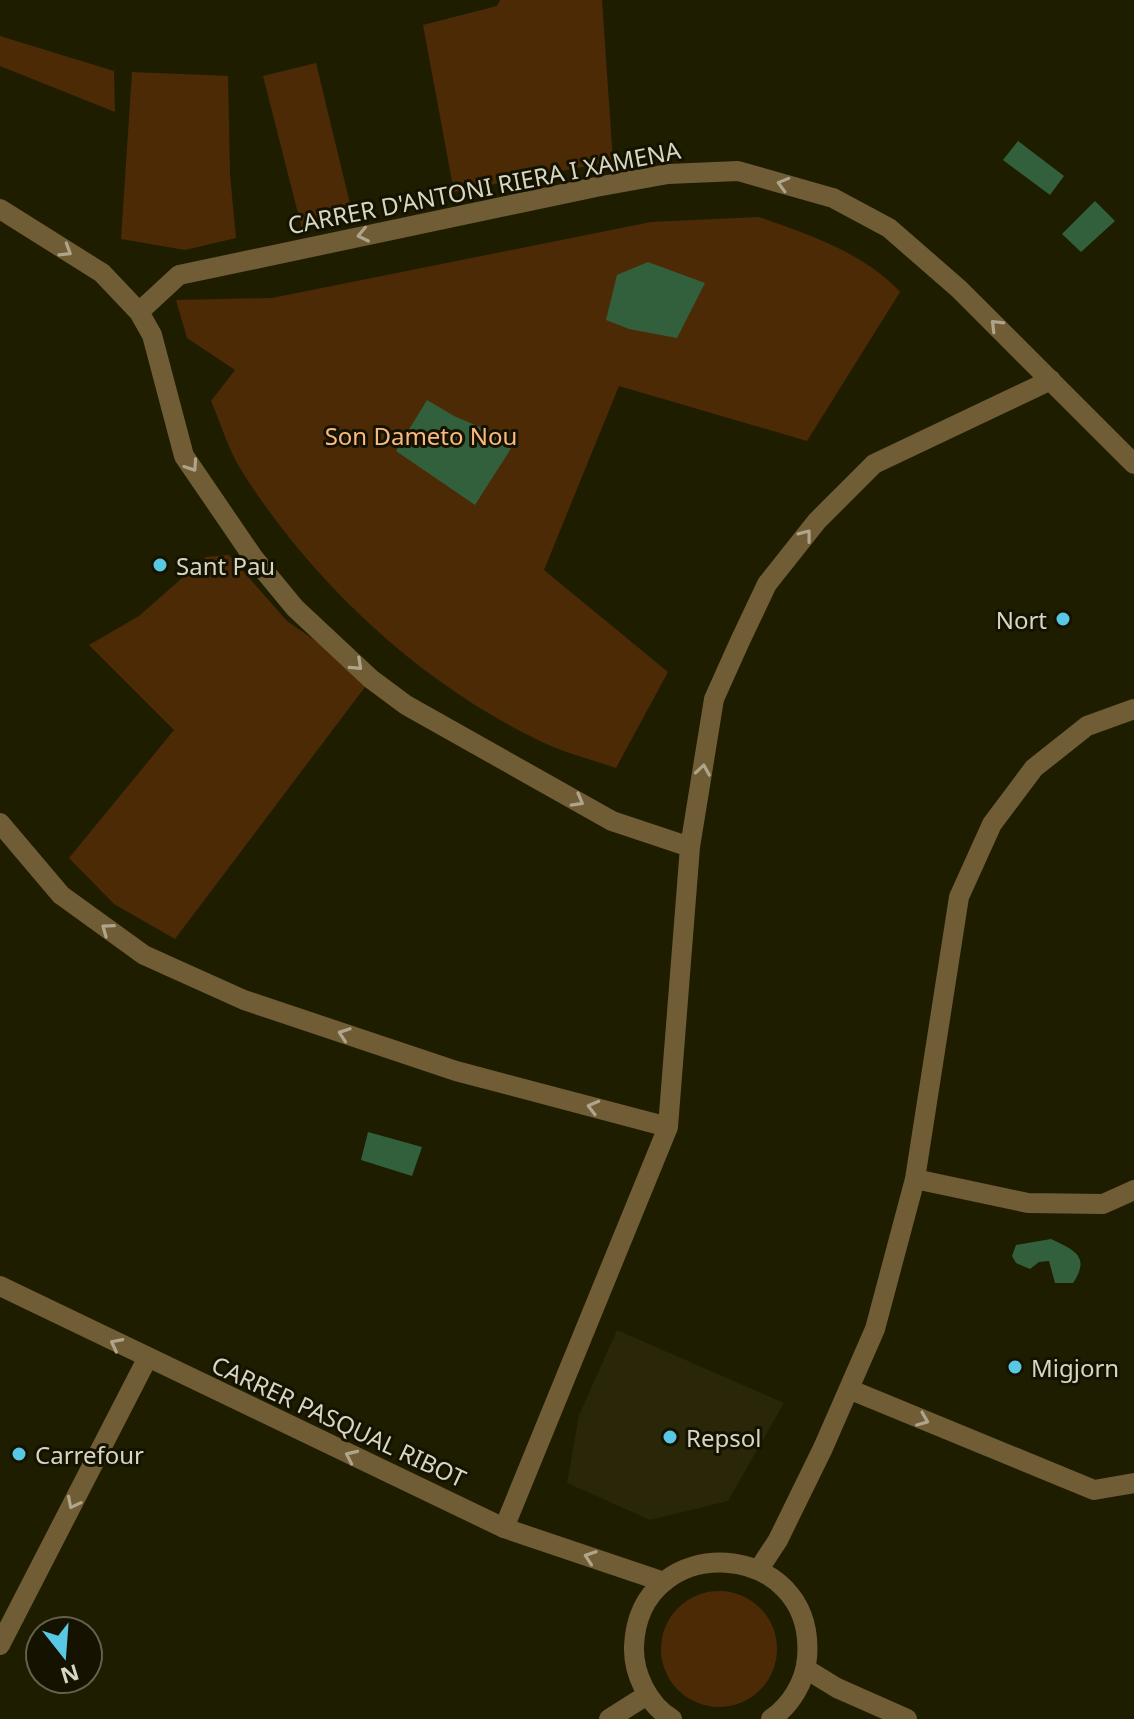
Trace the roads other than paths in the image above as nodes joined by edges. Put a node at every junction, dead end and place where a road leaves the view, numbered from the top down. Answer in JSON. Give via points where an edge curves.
{"nodes":[{"id":1,"x":0,"y":209,"type":"edge"},
{"id":2,"x":139,"y":312,"type":"junction"},
{"id":3,"x":1051,"y":380,"type":"junction"},
{"id":4,"x":1134,"y":464,"type":"edge"},
{"id":5,"x":1134,"y":709,"type":"edge"},
{"id":6,"x":0,"y":823,"type":"edge"},
{"id":7,"x":690,"y":847,"type":"junction"},
{"id":8,"x":668,"y":1127,"type":"junction"},
{"id":9,"x":915,"y":1179,"type":"junction"},
{"id":10,"x":1134,"y":1190,"type":"edge"},
{"id":11,"x":0,"y":1286,"type":"edge"},
{"id":12,"x":147,"y":1359,"type":"junction"},
{"id":13,"x":851,"y":1390,"type":"junction"},
{"id":14,"x":1134,"y":1483,"type":"edge"},
{"id":15,"x":504,"y":1528,"type":"junction"},
{"id":16,"x":759,"y":1569,"type":"junction"},
{"id":17,"x":664,"y":1582,"type":"junction"},
{"id":18,"x":0,"y":1645,"type":"edge"},
{"id":19,"x":806,"y":1669,"type":"junction"},
{"id":20,"x":647,"y":1695,"type":"junction"},
{"id":21,"x":609,"y":1719,"type":"edge"},
{"id":22,"x":672,"y":1719,"type":"edge"},
{"id":23,"x":771,"y":1719,"type":"edge"},
{"id":24,"x":907,"y":1719,"type":"edge"}],
"edges":[{"from":1,"to":2,"type":"street","one_way":true,"via":[[102,273]]},
{"from":3,"to":2,"type":"street","name":"CARRER D'ANTONI RIERA I XAMENA","one_way":true,"via":[[889,228],[833,198],[738,171],[639,179],[179,275]]},
{"from":2,"to":7,"type":"street","one_way":true,"via":[[152,335],[184,456],[295,608],[406,705],[612,821]]},
{"from":3,"to":4,"type":"street","name":"CARRER D'ANTONI RIERA I XAMENA"},
{"from":7,"to":3,"type":"street","one_way":true,"via":[[714,699],[767,584],[817,521],[874,464]]},
{"from":5,"to":9,"type":"street","via":[[1087,726],[1034,768],[992,824],[959,897]]},
{"from":8,"to":6,"type":"street","one_way":true,"via":[[456,1071],[244,1000],[144,955],[61,895]]},
{"from":7,"to":8,"type":"street"},
{"from":8,"to":15,"type":"street"},
{"from":9,"to":10,"type":"street","via":[[1028,1203],[1103,1204]]},
{"from":9,"to":13,"type":"street","via":[[875,1329]]},
{"from":12,"to":11,"type":"street","name":"CARRER PASQUAL RIBOT","one_way":true},
{"from":15,"to":12,"type":"street","name":"CARRER PASQUAL RIBOT","one_way":true},
{"from":12,"to":18,"type":"street","one_way":true},
{"from":13,"to":14,"type":"street","one_way":true,"via":[[1094,1490]]},
{"from":13,"to":16,"type":"street"},
{"from":17,"to":15,"type":"street","name":"CARRER PASQUAL RIBOT","one_way":true},
{"from":16,"to":17,"type":"street","via":[[710,1562]]},
{"from":16,"to":19,"type":"street","via":[[784,1587],[800,1611],[808,1640]]},
{"from":17,"to":20,"type":"street","via":[[647,1601],[637,1624],[637,1672]]},
{"from":19,"to":23,"type":"street","via":[[794,1696]]},
{"from":19,"to":24,"type":"street"},
{"from":20,"to":21,"type":"street"},
{"from":20,"to":22,"type":"street"}]}
